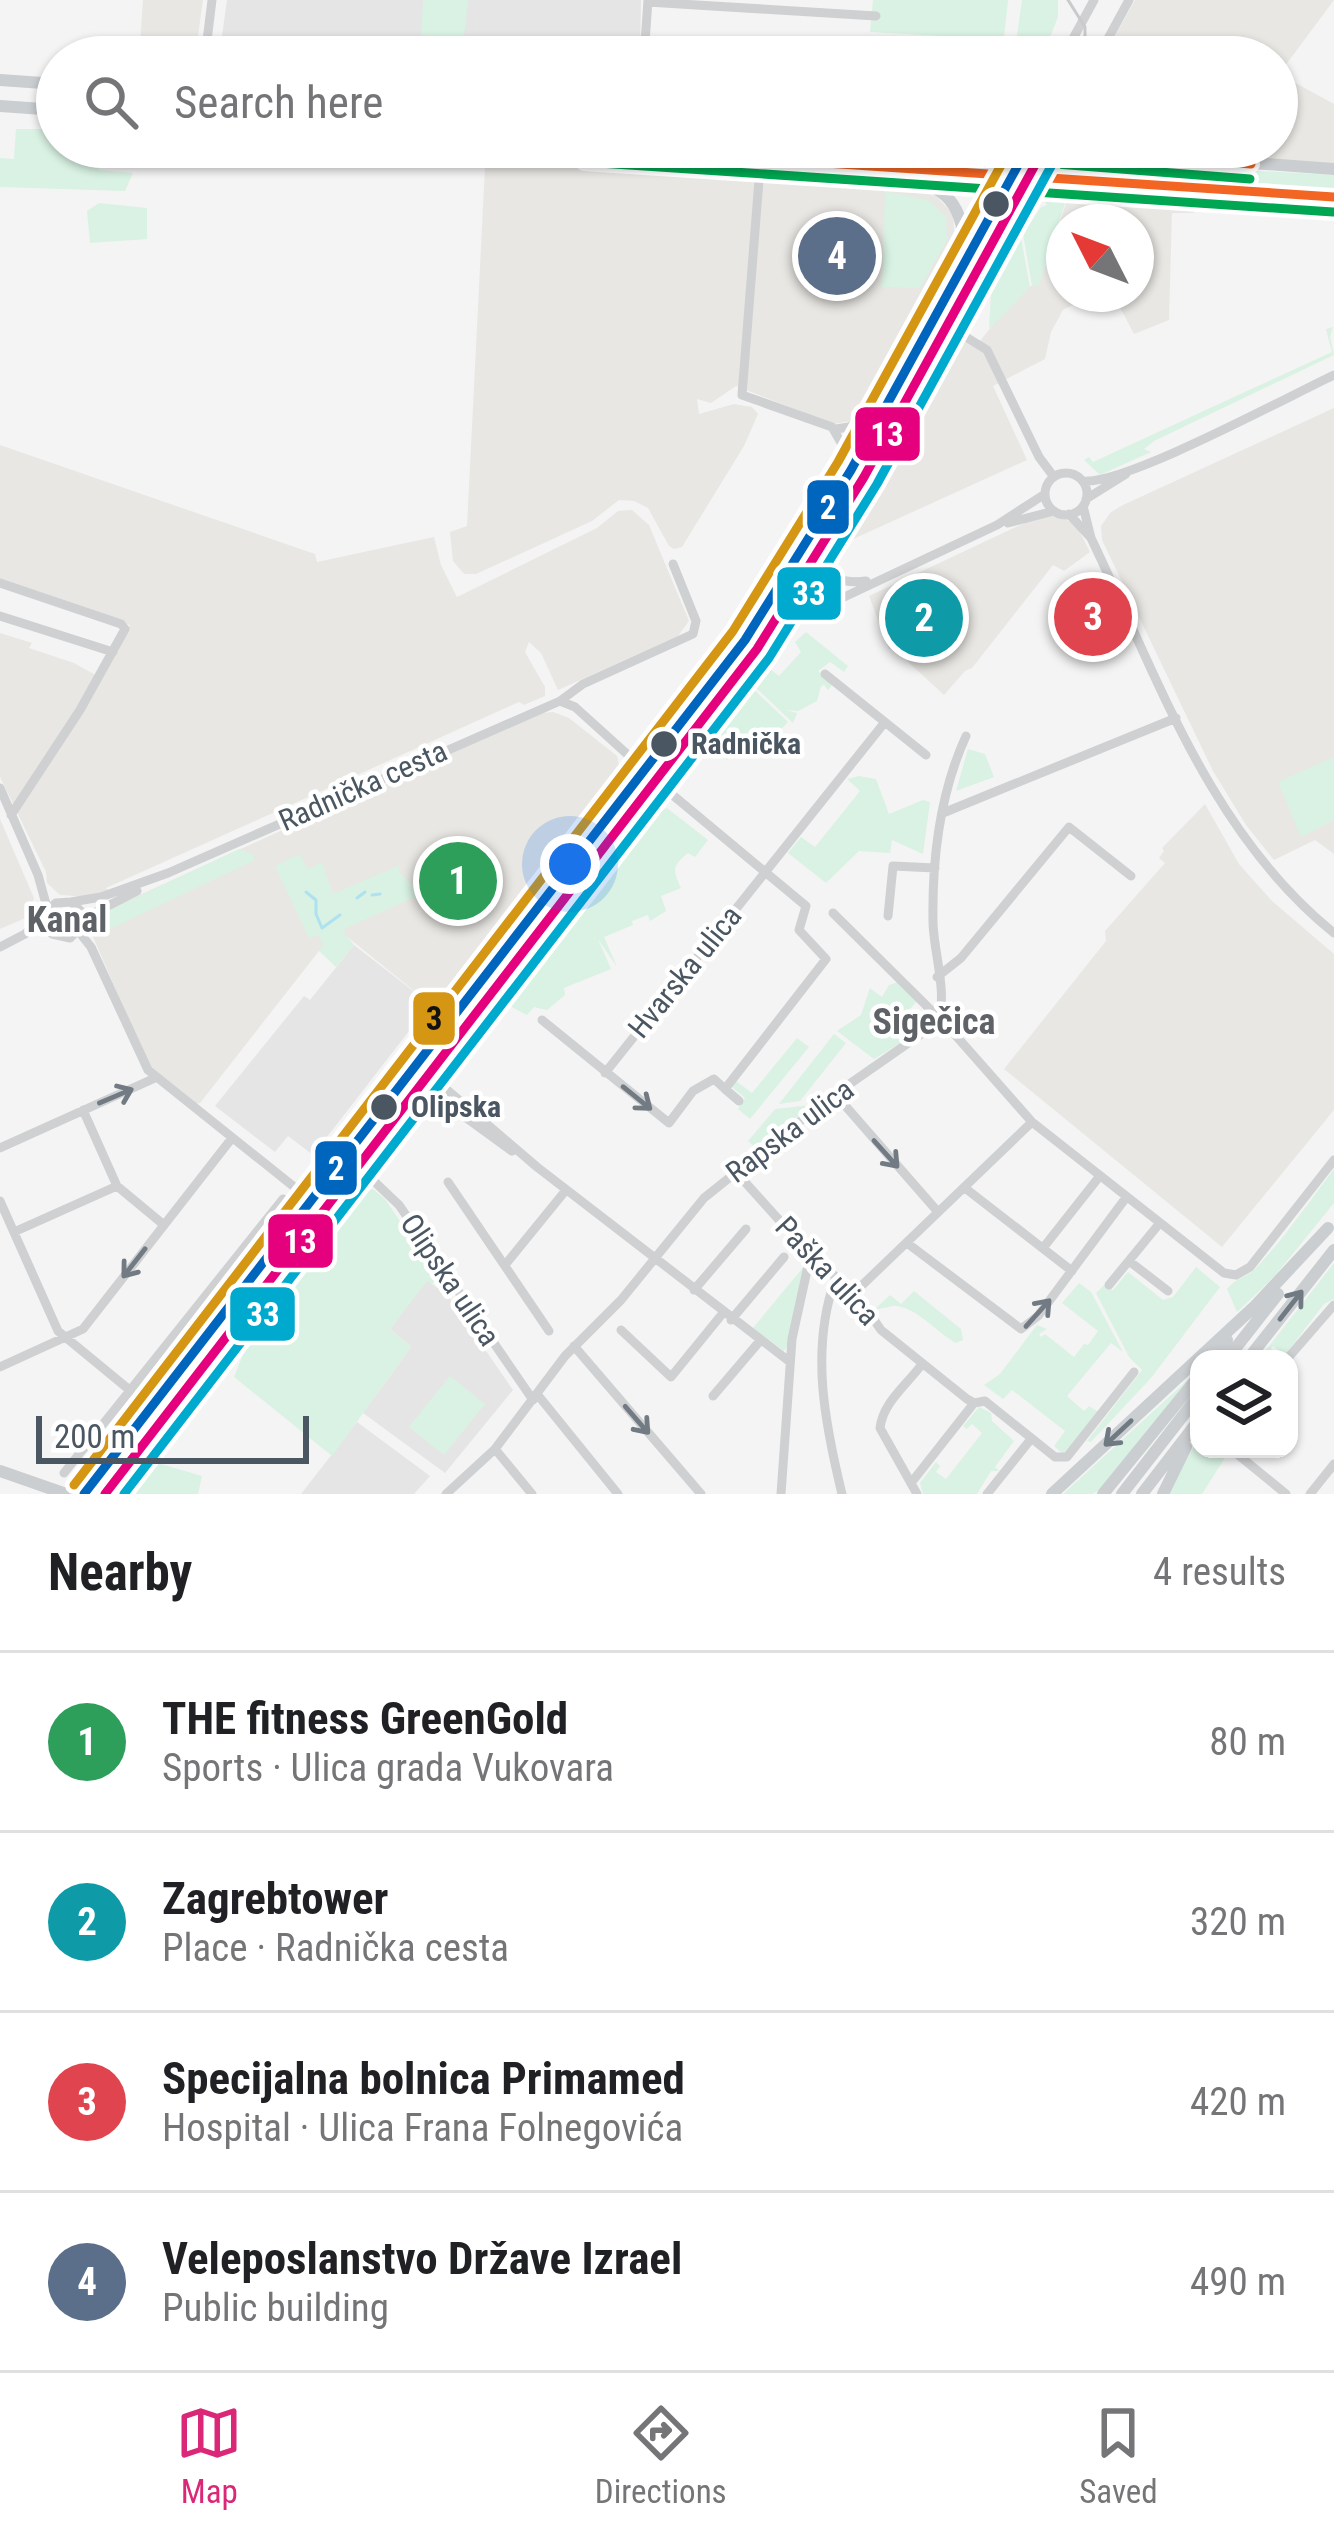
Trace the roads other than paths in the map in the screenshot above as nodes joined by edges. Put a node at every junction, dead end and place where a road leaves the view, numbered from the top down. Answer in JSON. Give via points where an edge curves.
{"nodes":[{"id":1,"x":212,"y":0,"type":"edge"},
{"id":2,"x":840,"y":0,"type":"edge"},
{"id":3,"x":1094,"y":0,"type":"edge"},
{"id":4,"x":1129,"y":0,"type":"edge"},
{"id":5,"x":648,"y":1,"type":"edge"},
{"id":6,"x":839,"y":13,"type":"junction"},
{"id":7,"x":876,"y":16,"type":"dead end"},
{"id":8,"x":208,"y":36,"type":"edge"},
{"id":9,"x":646,"y":36,"type":"edge"},
{"id":10,"x":1074,"y":36,"type":"edge"},
{"id":11,"x":1109,"y":36,"type":"edge"},
{"id":12,"x":0,"y":80,"type":"edge"},
{"id":13,"x":36,"y":83,"type":"edge"},
{"id":14,"x":0,"y":106,"type":"edge"},
{"id":15,"x":36,"y":109,"type":"edge"},
{"id":16,"x":1298,"y":167,"type":"edge"},
{"id":17,"x":845,"y":168,"type":"edge"},
{"id":18,"x":934,"y":168,"type":"edge"},
{"id":19,"x":1004,"y":168,"type":"edge"},
{"id":20,"x":1038,"y":168,"type":"edge"},
{"id":21,"x":1334,"y":170,"type":"edge"},
{"id":22,"x":1002,"y":172,"type":"junction"},
{"id":23,"x":1035,"y":175,"type":"junction"},
{"id":24,"x":759,"y":181,"type":"dead end"},
{"id":25,"x":1334,"y":196,"type":"edge"},
{"id":26,"x":964,"y":244,"type":"junction"},
{"id":27,"x":939,"y":345,"type":"junction"},
{"id":28,"x":1334,"y":375,"type":"edge"},
{"id":29,"x":871,"y":414,"type":"junction"},
{"id":30,"x":836,"y":429,"type":"junction"},
{"id":31,"x":848,"y":455,"type":"junction"},
{"id":32,"x":1130,"y":470,"type":"junction"},
{"id":33,"x":1054,"y":477,"type":"junction"},
{"id":34,"x":1083,"y":481,"type":"junction"},
{"id":35,"x":1045,"y":494,"type":"junction"},
{"id":36,"x":1085,"y":502,"type":"junction"},
{"id":37,"x":1054,"y":511,"type":"junction"},
{"id":38,"x":1069,"y":514,"type":"junction"},
{"id":39,"x":997,"y":525,"type":"junction"},
{"id":40,"x":1091,"y":538,"type":"junction"},
{"id":41,"x":824,"y":548,"type":"junction"},
{"id":42,"x":673,"y":564,"type":"dead end"},
{"id":43,"x":883,"y":577,"type":"junction"},
{"id":44,"x":0,"y":583,"type":"edge"},
{"id":45,"x":0,"y":616,"type":"edge"},
{"id":46,"x":764,"y":639,"type":"junction"},
{"id":47,"x":113,"y":652,"type":"junction"},
{"id":48,"x":825,"y":674,"type":"dead end"},
{"id":49,"x":560,"y":700,"type":"junction"},
{"id":50,"x":1176,"y":718,"type":"junction"},
{"id":51,"x":885,"y":722,"type":"junction"},
{"id":52,"x":966,"y":736,"type":"dead end"},
{"id":53,"x":926,"y":755,"type":"dead end"},
{"id":54,"x":638,"y":762,"type":"junction"},
{"id":55,"x":658,"y":782,"type":"junction"},
{"id":56,"x":0,"y":788,"type":"edge"},
{"id":57,"x":943,"y":813,"type":"junction"},
{"id":58,"x":11,"y":814,"type":"junction"},
{"id":59,"x":935,"y":868,"type":"junction"},
{"id":60,"x":765,"y":872,"type":"junction"},
{"id":61,"x":168,"y":874,"type":"junction"},
{"id":62,"x":38,"y":875,"type":"junction"},
{"id":63,"x":1130,"y":876,"type":"dead end"},
{"id":64,"x":66,"y":901,"type":"junction"},
{"id":65,"x":47,"y":912,"type":"junction"},
{"id":66,"x":833,"y":913,"type":"dead end"},
{"id":67,"x":888,"y":916,"type":"dead end"},
{"id":68,"x":81,"y":928,"type":"junction"},
{"id":69,"x":1334,"y":933,"type":"edge"},
{"id":70,"x":57,"y":937,"type":"junction"},
{"id":71,"x":16,"y":940,"type":"junction"},
{"id":72,"x":0,"y":947,"type":"edge"},
{"id":73,"x":938,"y":976,"type":"junction"},
{"id":74,"x":940,"y":1019,"type":"junction"},
{"id":75,"x":542,"y":1020,"type":"dead end"},
{"id":76,"x":434,"y":1072,"type":"junction"},
{"id":77,"x":605,"y":1073,"type":"junction"},
{"id":78,"x":155,"y":1078,"type":"junction"},
{"id":79,"x":724,"y":1089,"type":"junction"},
{"id":80,"x":419,"y":1091,"type":"junction"},
{"id":81,"x":835,"y":1094,"type":"junction"},
{"id":82,"x":739,"y":1101,"type":"dead end"},
{"id":83,"x":83,"y":1110,"type":"junction"},
{"id":84,"x":1031,"y":1122,"type":"junction"},
{"id":85,"x":232,"y":1138,"type":"junction"},
{"id":86,"x":0,"y":1148,"type":"edge"},
{"id":87,"x":1334,"y":1160,"type":"edge"},
{"id":88,"x":359,"y":1167,"type":"junction"},
{"id":89,"x":537,"y":1167,"type":"junction"},
{"id":90,"x":736,"y":1172,"type":"junction"},
{"id":91,"x":1099,"y":1177,"type":"junction"},
{"id":92,"x":448,"y":1182,"type":"dead end"},
{"id":93,"x":116,"y":1186,"type":"junction"},
{"id":94,"x":965,"y":1188,"type":"junction"},
{"id":95,"x":566,"y":1190,"type":"junction"},
{"id":96,"x":303,"y":1195,"type":"junction"},
{"id":97,"x":1126,"y":1198,"type":"junction"},
{"id":98,"x":283,"y":1199,"type":"dead end"},
{"id":99,"x":0,"y":1201,"type":"edge"},
{"id":100,"x":938,"y":1212,"type":"junction"},
{"id":101,"x":1159,"y":1224,"type":"junction"},
{"id":102,"x":164,"y":1225,"type":"junction"},
{"id":103,"x":1331,"y":1225,"type":"edge"},
{"id":104,"x":746,"y":1229,"type":"dead end"},
{"id":105,"x":14,"y":1232,"type":"junction"},
{"id":106,"x":907,"y":1243,"type":"junction"},
{"id":107,"x":1043,"y":1248,"type":"junction"},
{"id":108,"x":1334,"y":1250,"type":"edge"},
{"id":109,"x":784,"y":1257,"type":"dead end"},
{"id":110,"x":655,"y":1258,"type":"junction"},
{"id":111,"x":815,"y":1261,"type":"junction"},
{"id":112,"x":1130,"y":1261,"type":"junction"},
{"id":113,"x":505,"y":1264,"type":"junction"},
{"id":114,"x":1072,"y":1270,"type":"junction"},
{"id":115,"x":835,"y":1280,"type":"junction"},
{"id":116,"x":1109,"y":1285,"type":"dead end"},
{"id":117,"x":694,"y":1290,"type":"junction"},
{"id":118,"x":1168,"y":1291,"type":"dead end"},
{"id":119,"x":855,"y":1292,"type":"junction"},
{"id":120,"x":1334,"y":1305,"type":"edge"},
{"id":121,"x":1254,"y":1307,"type":"junction"},
{"id":122,"x":727,"y":1317,"type":"junction"},
{"id":123,"x":621,"y":1330,"type":"dead end"},
{"id":124,"x":549,"y":1331,"type":"dead end"},
{"id":125,"x":64,"y":1339,"type":"junction"},
{"id":126,"x":759,"y":1342,"type":"junction"},
{"id":127,"x":574,"y":1346,"type":"junction"},
{"id":128,"x":1219,"y":1350,"type":"edge"},
{"id":129,"x":1234,"y":1350,"type":"edge"},
{"id":130,"x":1255,"y":1350,"type":"edge"},
{"id":131,"x":1295,"y":1350,"type":"edge"},
{"id":132,"x":790,"y":1362,"type":"junction"},
{"id":133,"x":922,"y":1364,"type":"junction"},
{"id":134,"x":0,"y":1367,"type":"edge"},
{"id":135,"x":1134,"y":1372,"type":"dead end"},
{"id":136,"x":1190,"y":1387,"type":"edge"},
{"id":137,"x":132,"y":1393,"type":"junction"},
{"id":138,"x":713,"y":1396,"type":"dead end"},
{"id":139,"x":535,"y":1397,"type":"junction"},
{"id":140,"x":974,"y":1403,"type":"junction"},
{"id":141,"x":1190,"y":1407,"type":"edge"},
{"id":142,"x":1190,"y":1433,"type":"edge"},
{"id":143,"x":1031,"y":1439,"type":"junction"},
{"id":144,"x":1190,"y":1440,"type":"edge"},
{"id":145,"x":495,"y":1449,"type":"junction"},
{"id":146,"x":1243,"y":1458,"type":"edge"},
{"id":147,"x":131,"y":1460,"type":"junction"},
{"id":148,"x":1334,"y":1464,"type":"edge"},
{"id":149,"x":0,"y":1471,"type":"edge"},
{"id":150,"x":64,"y":1473,"type":"dead end"},
{"id":151,"x":914,"y":1489,"type":"edge"},
{"id":152,"x":67,"y":1494,"type":"edge"},
{"id":153,"x":106,"y":1494,"type":"edge"},
{"id":154,"x":127,"y":1494,"type":"edge"},
{"id":155,"x":446,"y":1494,"type":"edge"},
{"id":156,"x":532,"y":1494,"type":"edge"},
{"id":157,"x":619,"y":1494,"type":"edge"},
{"id":158,"x":701,"y":1494,"type":"edge"},
{"id":159,"x":781,"y":1494,"type":"edge"},
{"id":160,"x":842,"y":1494,"type":"edge"},
{"id":161,"x":987,"y":1494,"type":"edge"},
{"id":162,"x":1052,"y":1494,"type":"edge"},
{"id":163,"x":1103,"y":1494,"type":"edge"},
{"id":164,"x":1122,"y":1494,"type":"edge"},
{"id":165,"x":1142,"y":1494,"type":"edge"},
{"id":166,"x":1163,"y":1494,"type":"edge"},
{"id":167,"x":1286,"y":1494,"type":"edge"},
{"id":168,"x":1310,"y":1494,"type":"edge"}],
"edges":[{"from":1,"to":8,"type":"street"},
{"from":2,"to":6,"type":"street"},
{"from":3,"to":10,"type":"street"},
{"from":4,"to":11,"type":"street"},
{"from":5,"to":6,"type":"street"},
{"from":5,"to":9,"type":"street"},
{"from":6,"to":7,"type":"street"},
{"from":12,"to":13,"type":"main road"},
{"from":14,"to":15,"type":"main road"},
{"from":16,"to":21,"type":"main road"},
{"from":17,"to":26,"type":"main road","via":[[932,184],[958,212]]},
{"from":18,"to":22,"type":"main road"},
{"from":19,"to":22,"type":"main road"},
{"from":20,"to":23,"type":"main road"},
{"from":22,"to":23,"type":"main road"},
{"from":22,"to":26,"type":"main road"},
{"from":23,"to":25,"type":"main road"},
{"from":23,"to":27,"type":"main road"},
{"from":24,"to":30,"type":"street","via":[[742,395]]},
{"from":26,"to":29,"type":"main road"},
{"from":27,"to":33,"type":"street","via":[[966,337],[987,350]]},
{"from":27,"to":41,"type":"main road"},
{"from":28,"to":32,"type":"street"},
{"from":29,"to":30,"type":"street"},
{"from":29,"to":31,"type":"main road"},
{"from":30,"to":31,"type":"street"},
{"from":31,"to":54,"type":"main road","via":[[761,598]]},
{"from":32,"to":34,"type":"street"},
{"from":32,"to":36,"type":"street"},
{"from":33,"to":34,"type":"street","via":[[1070,473]]},
{"from":33,"to":35,"type":"street"},
{"from":34,"to":36,"type":"street"},
{"from":35,"to":37,"type":"street"},
{"from":35,"to":39,"type":"street"},
{"from":36,"to":38,"type":"street"},
{"from":36,"to":40,"type":"street"},
{"from":37,"to":38,"type":"street"},
{"from":37,"to":39,"type":"street"},
{"from":38,"to":40,"type":"street"},
{"from":39,"to":43,"type":"street"},
{"from":40,"to":50,"type":"street"},
{"from":41,"to":43,"type":"street","via":[[827,569],[839,580]]},
{"from":41,"to":46,"type":"main road"},
{"from":42,"to":49,"type":"street","name":"Radnička cesta","via":[[695,632]]},
{"from":43,"to":46,"type":"street"},
{"from":44,"to":47,"type":"street","via":[[116,622],[125,629]]},
{"from":45,"to":47,"type":"street"},
{"from":46,"to":55,"type":"main road"},
{"from":47,"to":58,"type":"street"},
{"from":48,"to":51,"type":"street"},
{"from":49,"to":54,"type":"street"},
{"from":49,"to":61,"type":"street","name":"Radnička cesta"},
{"from":50,"to":57,"type":"street"},
{"from":50,"to":69,"type":"street","via":[[1234,826]]},
{"from":51,"to":53,"type":"street"},
{"from":51,"to":60,"type":"street","name":"Hvarska ulica"},
{"from":52,"to":57,"type":"street"},
{"from":54,"to":55,"type":"street"},
{"from":54,"to":96,"type":"main road"},
{"from":55,"to":60,"type":"street"},
{"from":55,"to":76,"type":"main road"},
{"from":56,"to":58,"type":"street"},
{"from":57,"to":59,"type":"street"},
{"from":58,"to":62,"type":"street"},
{"from":59,"to":67,"type":"street","via":[[893,866]]},
{"from":59,"to":73,"type":"street"},
{"from":60,"to":77,"type":"street","name":"Hvarska ulica"},
{"from":60,"to":79,"type":"street","via":[[803,902],[800,930],[826,959]]},
{"from":61,"to":64,"type":"street","name":"Radnička cesta"},
{"from":61,"to":68,"type":"street","name":"Radnička cesta","via":[[101,908]]},
{"from":62,"to":64,"type":"street"},
{"from":62,"to":65,"type":"street"},
{"from":63,"to":73,"type":"street","via":[[1069,827]]},
{"from":64,"to":65,"type":"street"},
{"from":64,"to":68,"type":"street","via":[[83,913]]},
{"from":65,"to":70,"type":"street"},
{"from":65,"to":71,"type":"street"},
{"from":66,"to":74,"type":"street"},
{"from":68,"to":70,"type":"street"},
{"from":68,"to":78,"type":"street"},
{"from":70,"to":71,"type":"street"},
{"from":71,"to":72,"type":"street"},
{"from":73,"to":74,"type":"street"},
{"from":74,"to":81,"type":"street","name":"Rapska ulica"},
{"from":74,"to":84,"type":"street"},
{"from":75,"to":77,"type":"street"},
{"from":76,"to":80,"type":"main road"},
{"from":76,"to":89,"type":"street"},
{"from":77,"to":79,"type":"street","one_way":true,"via":[[669,1123],[693,1091],[713,1079]]},
{"from":83,"to":78,"type":"street","one_way":true},
{"from":78,"to":85,"type":"street"},
{"from":79,"to":82,"type":"street","name":"Rapska ulica"},
{"from":80,"to":88,"type":"main road"},
{"from":80,"to":89,"type":"street"},
{"from":81,"to":90,"type":"street","name":"Rapska ulica"},
{"from":81,"to":100,"type":"street","one_way":true},
{"from":83,"to":86,"type":"street"},
{"from":83,"to":93,"type":"street"},
{"from":84,"to":91,"type":"street"},
{"from":84,"to":94,"type":"street"},
{"from":85,"to":96,"type":"street"},
{"from":85,"to":102,"type":"street"},
{"from":87,"to":101,"type":"street","via":[[1236,1275],[1216,1269]]},
{"from":88,"to":139,"type":"street","name":"Olipska ulica","via":[[399,1205]]},
{"from":88,"to":147,"type":"main road"},
{"from":89,"to":95,"type":"street"},
{"from":90,"to":110,"type":"street","name":"Rapska ulica"},
{"from":90,"to":111,"type":"street","name":"Paška ulica"},
{"from":91,"to":97,"type":"street"},
{"from":91,"to":107,"type":"street"},
{"from":92,"to":113,"type":"street"},
{"from":93,"to":102,"type":"street"},
{"from":93,"to":105,"type":"street"},
{"from":94,"to":100,"type":"street"},
{"from":94,"to":107,"type":"street"},
{"from":95,"to":110,"type":"street"},
{"from":95,"to":113,"type":"street"},
{"from":96,"to":152,"type":"main road"},
{"from":97,"to":101,"type":"street"},
{"from":97,"to":114,"type":"street"},
{"from":98,"to":137,"type":"street"},
{"from":99,"to":105,"type":"street"},
{"from":100,"to":106,"type":"street"},
{"from":101,"to":112,"type":"street"},
{"from":102,"to":125,"type":"street","one_way":true,"via":[[83,1329]]},
{"from":103,"to":121,"type":"main road"},
{"from":103,"to":129,"type":"main road"},
{"from":104,"to":117,"type":"street","name":"Paška ulica"},
{"from":105,"to":125,"type":"street"},
{"from":106,"to":114,"type":"street","one_way":true,"via":[[1018,1329],[1031,1324]]},
{"from":106,"to":119,"type":"street"},
{"from":107,"to":114,"type":"street"},
{"from":130,"to":108,"type":"main road","one_way":true},
{"from":109,"to":122,"type":"street","name":"Paška ulica"},
{"from":110,"to":117,"type":"street"},
{"from":110,"to":127,"type":"street","name":"Rapska ulica"},
{"from":111,"to":115,"type":"street","name":"Paška ulica"},
{"from":111,"to":132,"type":"street"},
{"from":112,"to":116,"type":"street"},
{"from":112,"to":118,"type":"street"},
{"from":113,"to":124,"type":"street"},
{"from":115,"to":119,"type":"street","name":"Paška ulica"},
{"from":115,"to":160,"type":"street","via":[[821,1364]]},
{"from":117,"to":122,"type":"street"},
{"from":119,"to":133,"type":"street","name":"Paška ulica","via":[[881,1330]]},
{"from":120,"to":131,"type":"street"},
{"from":121,"to":128,"type":"main road"},
{"from":121,"to":162,"type":"main road","one_way":true},
{"from":122,"to":123,"type":"street","via":[[671,1377]]},
{"from":122,"to":126,"type":"street"},
{"from":125,"to":134,"type":"street"},
{"from":125,"to":137,"type":"street"},
{"from":126,"to":132,"type":"street"},
{"from":126,"to":138,"type":"street"},
{"from":127,"to":139,"type":"street","name":"Rapska ulica"},
{"from":127,"to":158,"type":"street","one_way":true},
{"from":132,"to":159,"type":"street"},
{"from":133,"to":140,"type":"street","name":"Paška ulica"},
{"from":133,"to":151,"type":"street","via":[[880,1428]]},
{"from":135,"to":143,"type":"street","via":[[1067,1457]]},
{"from":136,"to":163,"type":"main road"},
{"from":137,"to":150,"type":"street"},
{"from":139,"to":145,"type":"street","name":"Rapska ulica"},
{"from":139,"to":157,"type":"street","name":"Olipska ulica"},
{"from":140,"to":143,"type":"street","name":"Paška ulica","via":[[985,1401]]},
{"from":140,"to":151,"type":"street"},
{"from":141,"to":164,"type":"main road"},
{"from":142,"to":165,"type":"main road"},
{"from":143,"to":161,"type":"street"},
{"from":144,"to":166,"type":"main road"},
{"from":145,"to":155,"type":"street","name":"Rapska ulica"},
{"from":145,"to":156,"type":"street"},
{"from":146,"to":167,"type":"street"},
{"from":147,"to":153,"type":"main road"},
{"from":147,"to":154,"type":"main road"},
{"from":148,"to":168,"type":"street"},
{"from":149,"to":152,"type":"main road"}]}
